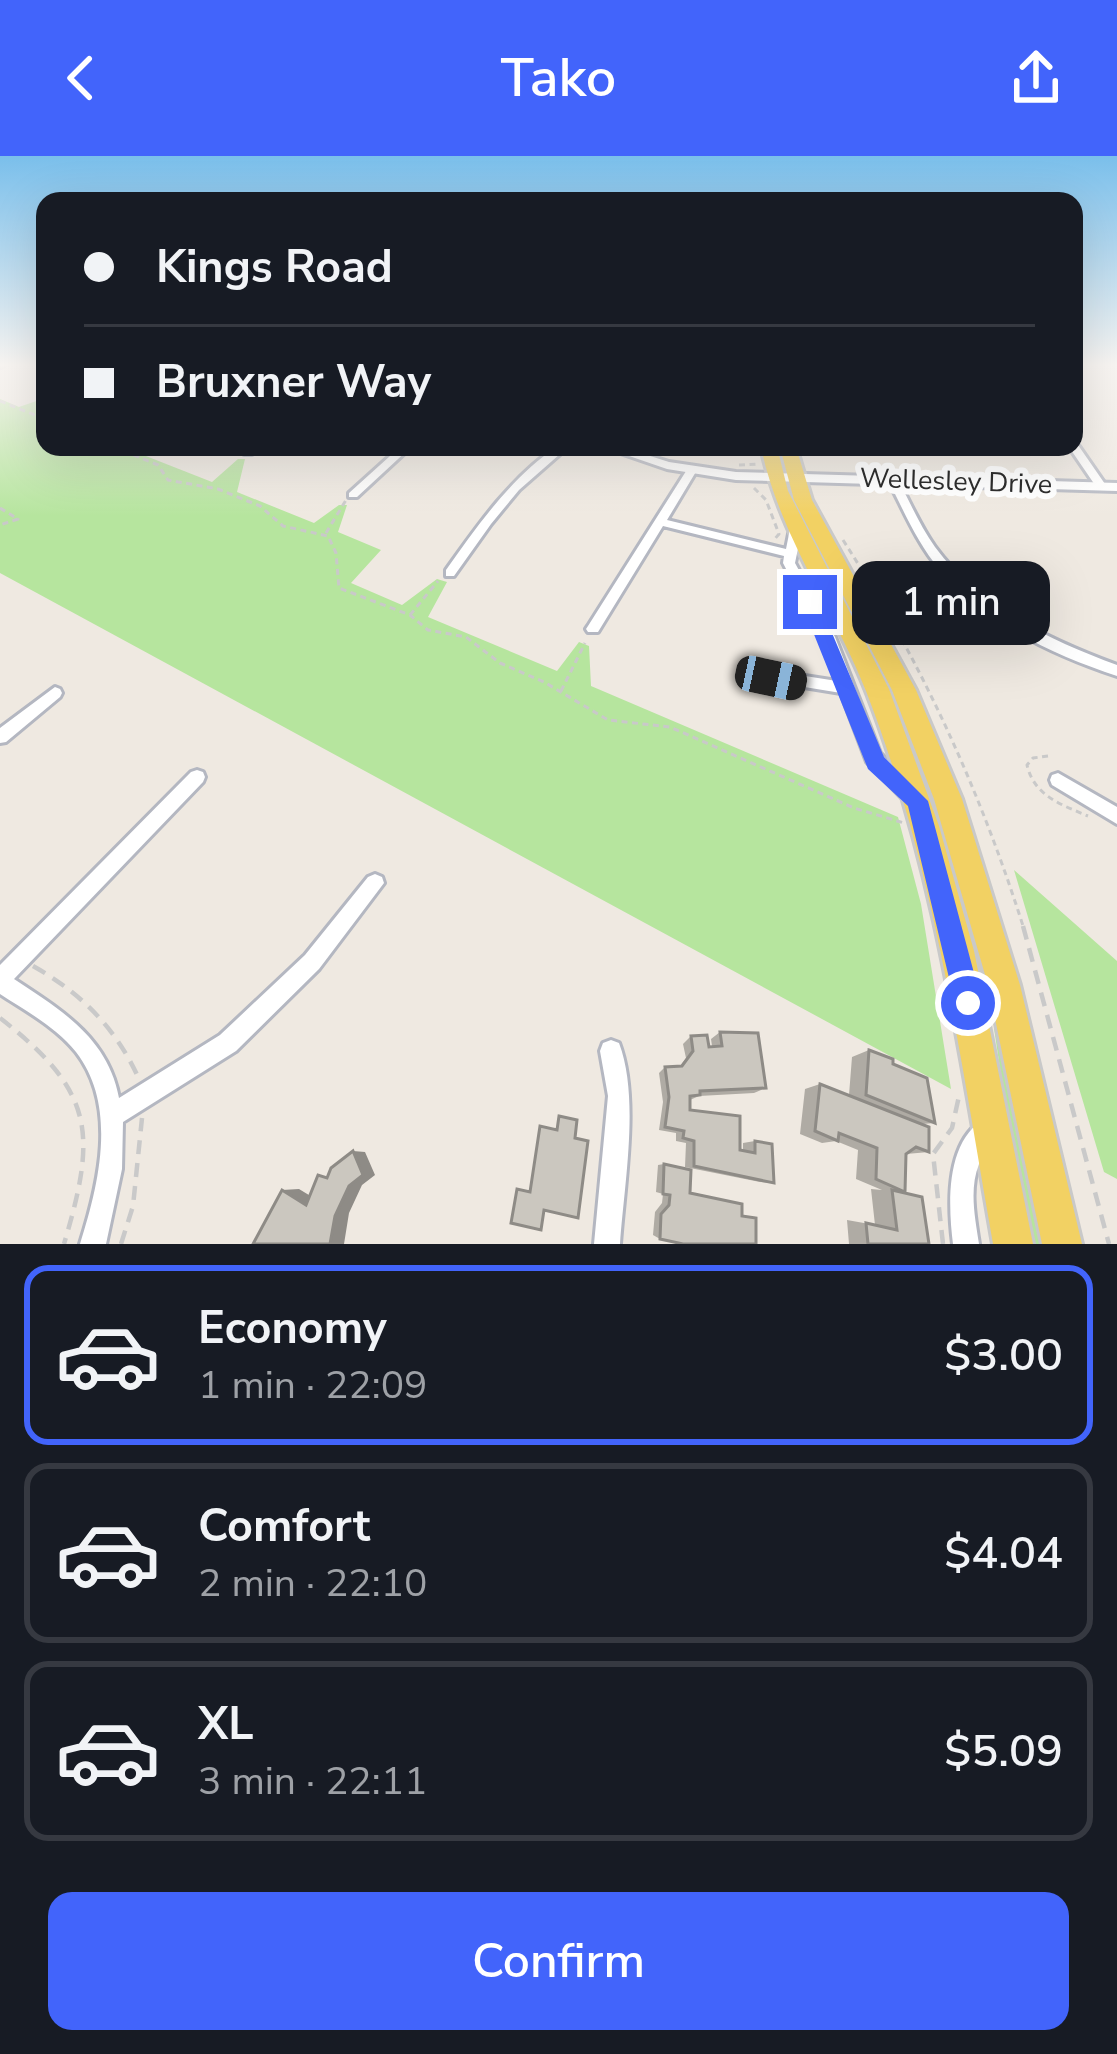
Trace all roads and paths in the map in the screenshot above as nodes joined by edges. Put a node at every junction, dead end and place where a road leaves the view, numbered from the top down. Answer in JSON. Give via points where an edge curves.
{"nodes":[{"id":1,"x":137,"y":456,"type":"edge"},
{"id":2,"x":396,"y":456,"type":"edge"},
{"id":3,"x":550,"y":456,"type":"edge"},
{"id":4,"x":650,"y":456,"type":"edge"},
{"id":5,"x":1082,"y":456,"type":"edge"},
{"id":6,"x":778,"y":466,"type":"edge"},
{"id":7,"x":692,"y":470,"type":"junction"},
{"id":8,"x":893,"y":479,"type":"junction"},
{"id":9,"x":745,"y":484,"type":"dead end"},
{"id":10,"x":1109,"y":486,"type":"edge"},
{"id":11,"x":353,"y":495,"type":"joint"},
{"id":12,"x":0,"y":508,"type":"edge"},
{"id":13,"x":659,"y":522,"type":"junction"},
{"id":14,"x":0,"y":525,"type":"edge"},
{"id":15,"x":325,"y":534,"type":"junction"},
{"id":16,"x":786,"y":543,"type":"junction"},
{"id":17,"x":450,"y":573,"type":"joint"},
{"id":18,"x":412,"y":612,"type":"junction"},
{"id":19,"x":592,"y":629,"type":"dead end"},
{"id":20,"x":585,"y":644,"type":"dead end"},
{"id":21,"x":1117,"y":671,"type":"edge"},
{"id":22,"x":754,"y":674,"type":"dead end"},
{"id":23,"x":848,"y":688,"type":"junction"},
{"id":24,"x":55,"y":692,"type":"dead end"},
{"id":25,"x":560,"y":692,"type":"junction"},
{"id":26,"x":0,"y":737,"type":"edge"},
{"id":27,"x":197,"y":778,"type":"dead end"},
{"id":28,"x":1058,"y":780,"type":"dead end"},
{"id":29,"x":919,"y":810,"type":"junction"},
{"id":30,"x":1117,"y":816,"type":"edge"},
{"id":31,"x":909,"y":835,"type":"dead end"},
{"id":32,"x":375,"y":883,"type":"dead end"},
{"id":33,"x":0,"y":981,"type":"edge"},
{"id":34,"x":0,"y":1018,"type":"edge"},
{"id":35,"x":611,"y":1051,"type":"dead end"},
{"id":36,"x":960,"y":1087,"type":"dead end"},
{"id":37,"x":110,"y":1117,"type":"junction"},
{"id":38,"x":993,"y":1126,"type":"junction"},
{"id":39,"x":64,"y":1244,"type":"edge"},
{"id":40,"x":93,"y":1244,"type":"edge"},
{"id":41,"x":608,"y":1244,"type":"edge"},
{"id":42,"x":943,"y":1244,"type":"edge"},
{"id":43,"x":966,"y":1244,"type":"edge"},
{"id":44,"x":1013,"y":1244,"type":"edge"},
{"id":45,"x":1061,"y":1244,"type":"edge"}],
"edges":[{"from":1,"to":15,"type":"path","via":[[158,464],[169,480],[218,489],[260,506],[283,526]]},
{"from":2,"to":11,"type":"street"},
{"from":3,"to":17,"type":"street"},
{"from":4,"to":7,"type":"street","name":"Wellesley Drive"},
{"from":5,"to":10,"type":"street"},
{"from":6,"to":7,"type":"street","name":"Wellesley Drive"},
{"from":6,"to":8,"type":"street","name":"Wellesley Drive"},
{"from":6,"to":16,"type":"main road"},
{"from":6,"to":29,"type":"main road","via":[[904,690]]},
{"from":7,"to":13,"type":"street"},
{"from":8,"to":10,"type":"street","name":"Wellesley Drive"},
{"from":8,"to":21,"type":"street","via":[[955,578],[1042,638]]},
{"from":9,"to":16,"type":"path","via":[[766,500],[778,534],[772,539]]},
{"from":11,"to":15,"type":"path"},
{"from":12,"to":14,"type":"path","via":[[19,519]]},
{"from":13,"to":16,"type":"street"},
{"from":13,"to":19,"type":"street"},
{"from":15,"to":18,"type":"path","via":[[334,543],[339,588]]},
{"from":16,"to":23,"type":"street"},
{"from":16,"to":29,"type":"main road","via":[[877,688]]},
{"from":17,"to":18,"type":"path"},
{"from":18,"to":25,"type":"path","via":[[428,630],[466,638]]},
{"from":20,"to":25,"type":"path"},
{"from":22,"to":23,"type":"street"},
{"from":23,"to":29,"type":"street","via":[[876,763]]},
{"from":24,"to":26,"type":"street"},
{"from":25,"to":29,"type":"path","via":[[608,720],[670,727],[854,808]]},
{"from":27,"to":33,"type":"street"},
{"from":28,"to":30,"type":"street"},
{"from":29,"to":31,"type":"path"},
{"from":29,"to":38,"type":"main road"},
{"from":29,"to":45,"type":"main road","via":[[1004,985]]},
{"from":32,"to":37,"type":"street","via":[[312,962],[228,1043]]},
{"from":33,"to":37,"type":"street","via":[[83,1044]]},
{"from":34,"to":39,"type":"path","via":[[51,1057],[82,1113],[82,1174]]},
{"from":35,"to":41,"type":"street","via":[[619,1096]]},
{"from":36,"to":42,"type":"path","via":[[952,1128],[933,1154]]},
{"from":37,"to":40,"type":"street","via":[[107,1187]]},
{"from":38,"to":43,"type":"street","via":[[962,1175]]},
{"from":38,"to":44,"type":"main road"}]}
